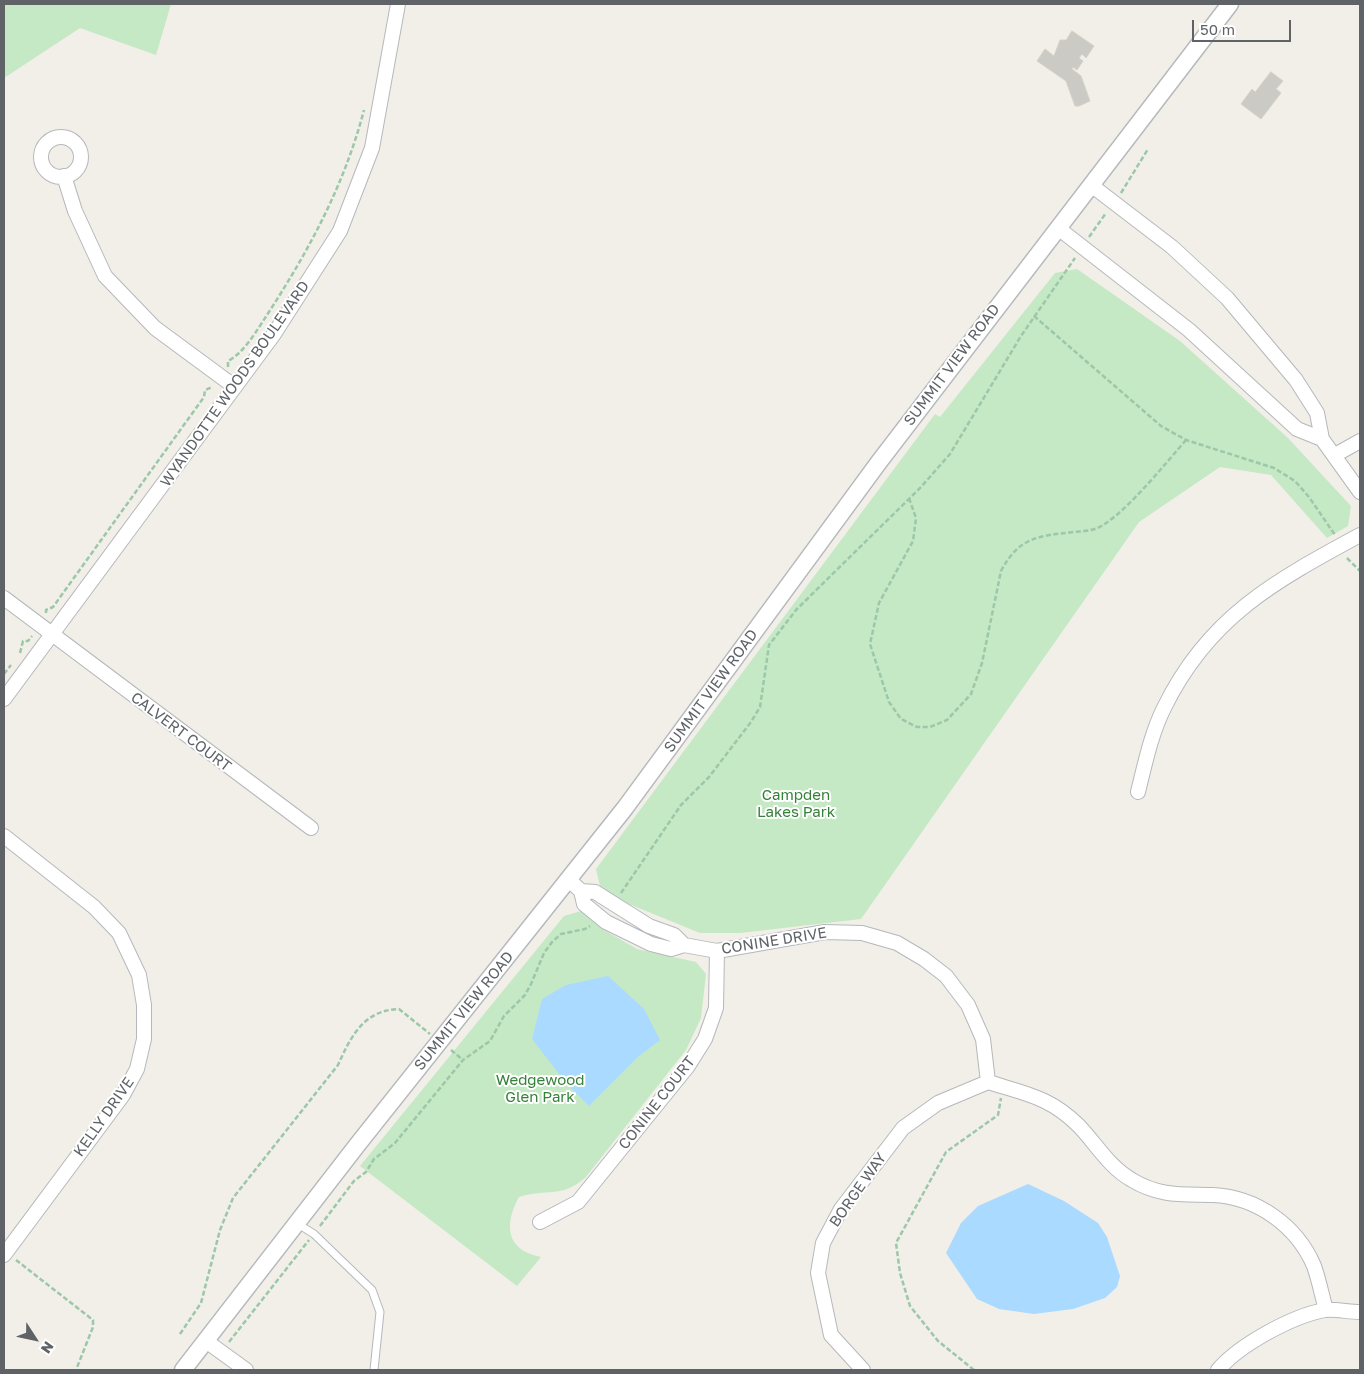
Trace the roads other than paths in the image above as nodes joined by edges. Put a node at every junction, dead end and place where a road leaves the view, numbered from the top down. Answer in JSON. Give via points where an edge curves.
{"nodes":[{"id":1,"x":398,"y":4,"type":"edge"},
{"id":2,"x":1230,"y":4,"type":"edge"},
{"id":3,"x":64,"y":176,"type":"dead end"},
{"id":4,"x":1091,"y":185,"type":"junction"},
{"id":5,"x":1058,"y":228,"type":"junction"},
{"id":6,"x":235,"y":387,"type":"junction"},
{"id":7,"x":1322,"y":438,"type":"junction"},
{"id":8,"x":1360,"y":441,"type":"edge"},
{"id":9,"x":1335,"y":454,"type":"junction"},
{"id":10,"x":1360,"y":492,"type":"edge"},
{"id":11,"x":1360,"y":535,"type":"edge"},
{"id":12,"x":4,"y":598,"type":"edge"},
{"id":13,"x":52,"y":635,"type":"junction"},
{"id":14,"x":4,"y":699,"type":"edge"},
{"id":15,"x":1138,"y":792,"type":"dead end"},
{"id":16,"x":311,"y":828,"type":"dead end"},
{"id":17,"x":4,"y":836,"type":"edge"},
{"id":18,"x":575,"y":886,"type":"junction"},
{"id":19,"x":684,"y":945,"type":"junction"},
{"id":20,"x":717,"y":951,"type":"junction"},
{"id":21,"x":988,"y":1082,"type":"junction"},
{"id":22,"x":540,"y":1222,"type":"dead end"},
{"id":23,"x":298,"y":1224,"type":"junction"},
{"id":24,"x":5,"y":1254,"type":"edge"},
{"id":25,"x":1326,"y":1310,"type":"junction"},
{"id":26,"x":1360,"y":1312,"type":"edge"},
{"id":27,"x":212,"y":1345,"type":"junction"},
{"id":28,"x":183,"y":1370,"type":"edge"},
{"id":29,"x":246,"y":1370,"type":"edge"},
{"id":30,"x":374,"y":1370,"type":"edge"},
{"id":31,"x":863,"y":1370,"type":"edge"},
{"id":32,"x":1218,"y":1370,"type":"edge"}],
"edges":[{"from":1,"to":6,"type":"street","name":"WYANDOTTE WOODS BOULEVARD","via":[[372,148],[340,231],[274,334]]},
{"from":2,"to":4,"type":"street","name":"SUMMIT VIEW ROAD"},
{"from":3,"to":6,"type":"street","via":[[105,276],[155,328]]},
{"from":4,"to":5,"type":"street","name":"SUMMIT VIEW ROAD"},
{"from":4,"to":7,"type":"street","via":[[1172,247],[1227,298],[1296,380],[1317,413]]},
{"from":5,"to":7,"type":"street","via":[[1189,330],[1297,429]]},
{"from":5,"to":18,"type":"street","name":"SUMMIT VIEW ROAD","via":[[879,462],[630,801]]},
{"from":6,"to":13,"type":"street","name":"WYANDOTTE WOODS BOULEVARD"},
{"from":7,"to":9,"type":"street"},
{"from":8,"to":9,"type":"street"},
{"from":9,"to":10,"type":"street"},
{"from":11,"to":15,"type":"street","via":[[1268,588],[1210,637],[1187,667],[1163,709],[1150,743]]},
{"from":12,"to":13,"type":"street","name":"CALVERT COURT"},
{"from":13,"to":14,"type":"street","name":"WYANDOTTE WOODS BOULEVARD"},
{"from":13,"to":16,"type":"street","name":"CALVERT COURT"},
{"from":17,"to":24,"type":"street","name":"KELLY DRIVE","via":[[94,907],[119,933],[139,975],[144,1005],[144,1039],[137,1069],[122,1095]]},
{"from":18,"to":19,"type":"street","name":"CONINE DRIVE","via":[[595,892],[649,926],[674,935]]},
{"from":18,"to":19,"type":"street","name":"CONINE DRIVE","via":[[584,904],[625,933],[671,949]]},
{"from":18,"to":23,"type":"street","name":"SUMMIT VIEW ROAD","via":[[358,1144]]},
{"from":19,"to":20,"type":"street","name":"CONINE DRIVE"},
{"from":20,"to":21,"type":"street","name":"CONINE DRIVE","via":[[826,932],[862,933],[897,943],[946,976],[968,1005],[983,1039]]},
{"from":20,"to":22,"type":"street","name":"CONINE COURT","via":[[716,1008],[705,1039],[688,1066],[578,1202]]},
{"from":21,"to":25,"type":"street","via":[[1043,1098],[1080,1127],[1105,1158],[1132,1180],[1159,1192],[1239,1198],[1264,1209],[1303,1247],[1314,1267]]},
{"from":21,"to":31,"type":"street","name":"BORGE WAY","via":[[938,1103],[903,1128],[841,1209],[823,1243],[818,1272],[831,1335]]},
{"from":23,"to":27,"type":"street","name":"SUMMIT VIEW ROAD"},
{"from":23,"to":30,"type":"lane","via":[[314,1234],[372,1290],[380,1312]]},
{"from":25,"to":26,"type":"street"},
{"from":25,"to":32,"type":"street","via":[[1259,1337],[1228,1358]]},
{"from":27,"to":28,"type":"street","name":"SUMMIT VIEW ROAD"},
{"from":27,"to":29,"type":"street"}]}
